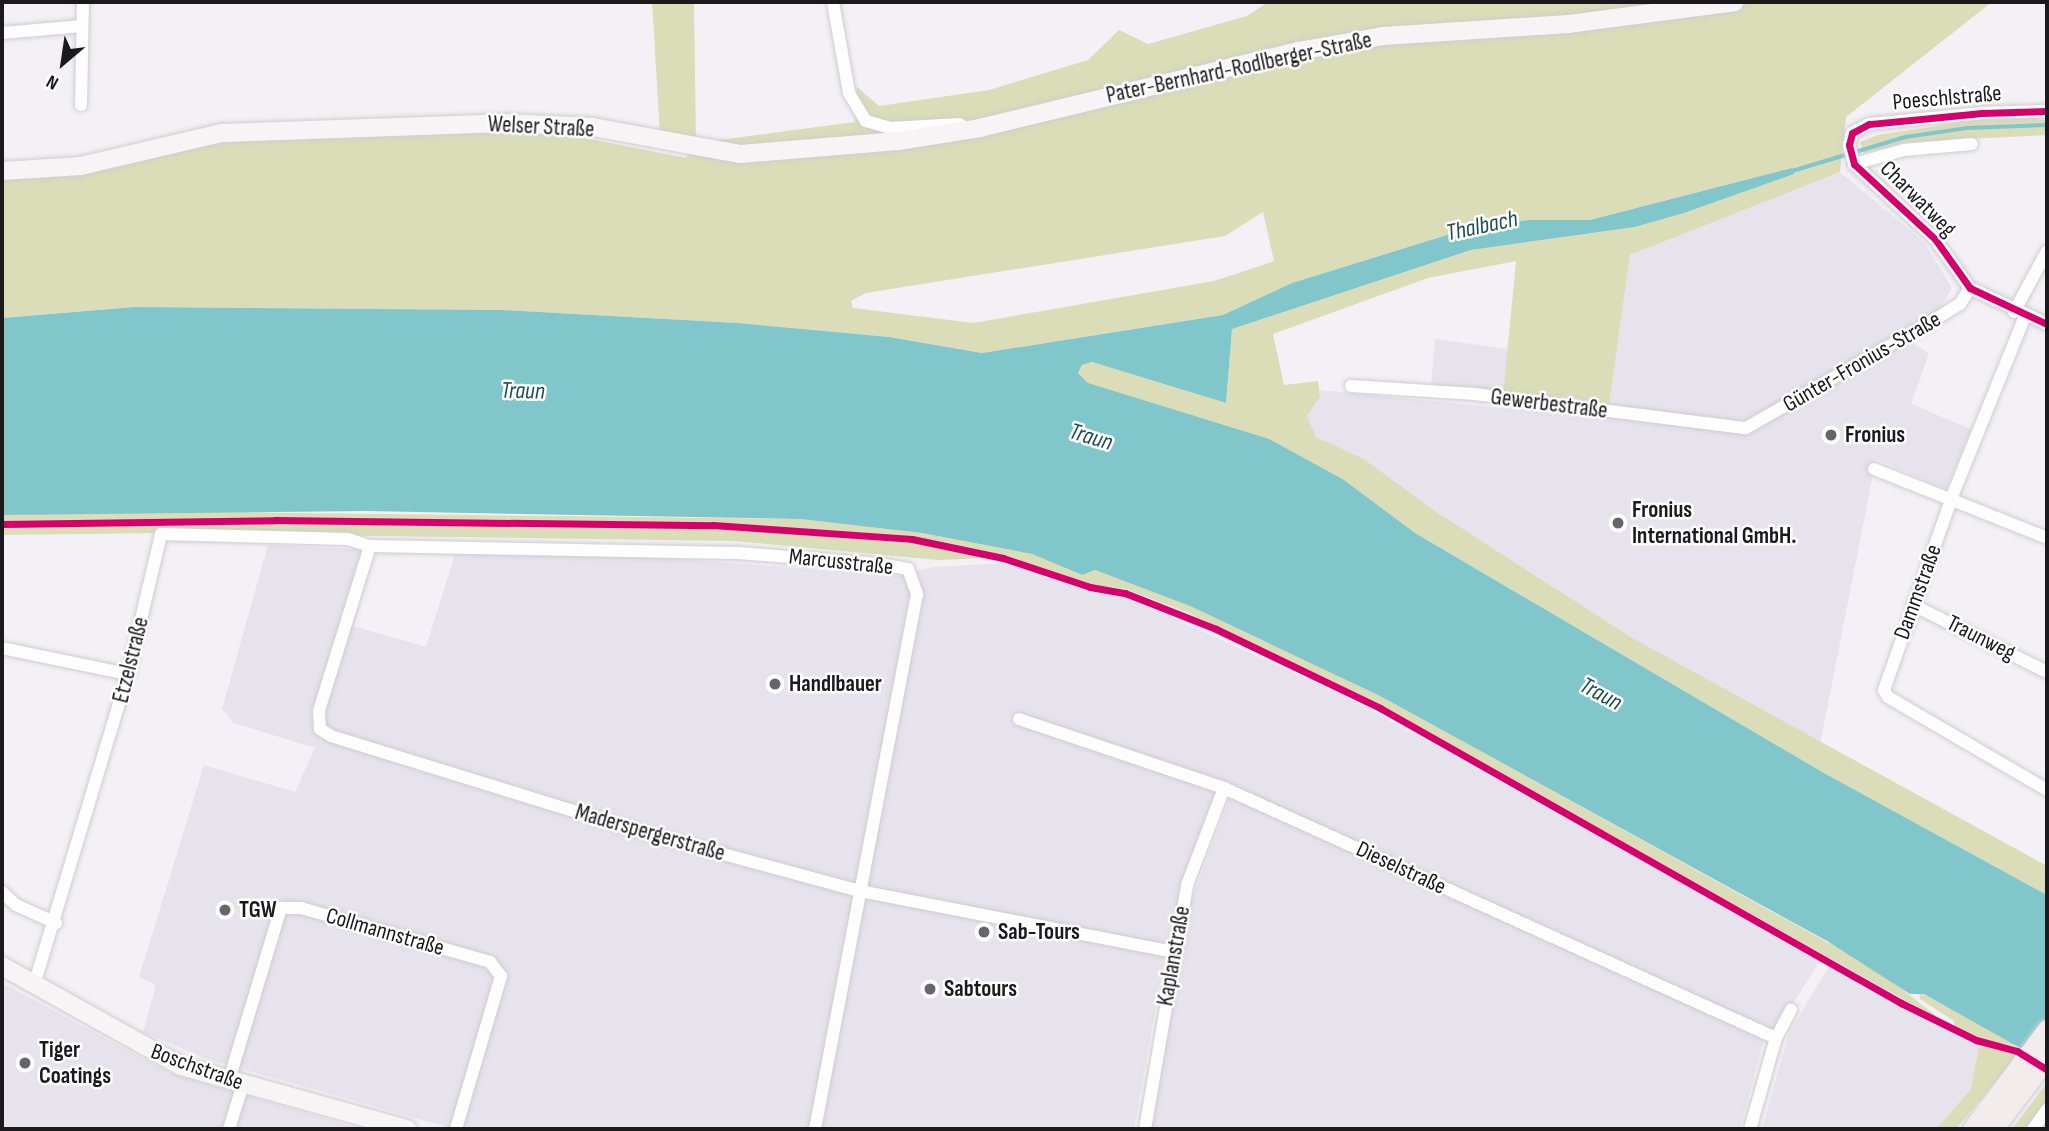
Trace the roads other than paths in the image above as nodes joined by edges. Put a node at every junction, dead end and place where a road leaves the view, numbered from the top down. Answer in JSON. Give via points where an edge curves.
{"nodes":[{"id":1,"x":83,"y":2,"type":"edge"},
{"id":2,"x":833,"y":2,"type":"edge"},
{"id":3,"x":1735,"y":2,"type":"edge"},
{"id":4,"x":82,"y":26,"type":"junction"},
{"id":5,"x":2,"y":33,"type":"edge"},
{"id":6,"x":1077,"y":103,"type":"joint"},
{"id":7,"x":81,"y":105,"type":"dead end"},
{"id":8,"x":2047,"y":111,"type":"edge"},
{"id":9,"x":980,"y":128,"type":"junction"},
{"id":10,"x":1972,"y":144,"type":"dead end"},
{"id":11,"x":1852,"y":150,"type":"junction"},
{"id":12,"x":2,"y":171,"type":"edge"},
{"id":13,"x":2047,"y":251,"type":"edge"},
{"id":14,"x":1970,"y":288,"type":"junction"},
{"id":15,"x":2020,"y":314,"type":"junction"},
{"id":16,"x":2047,"y":324,"type":"edge"},
{"id":17,"x":1351,"y":386,"type":"dead end"},
{"id":18,"x":1746,"y":428,"type":"joint"},
{"id":19,"x":1874,"y":468,"type":"dead end"},
{"id":20,"x":1952,"y":497,"type":"junction"},
{"id":21,"x":2047,"y":537,"type":"edge"},
{"id":22,"x":370,"y":546,"type":"junction"},
{"id":23,"x":1913,"y":605,"type":"junction"},
{"id":24,"x":2,"y":648,"type":"edge"},
{"id":25,"x":2047,"y":672,"type":"edge"},
{"id":26,"x":128,"y":674,"type":"junction"},
{"id":27,"x":898,"y":696,"type":"junction"},
{"id":28,"x":912,"y":697,"type":"dead end"},
{"id":29,"x":1019,"y":719,"type":"dead end"},
{"id":30,"x":2047,"y":787,"type":"edge"},
{"id":31,"x":1224,"y":788,"type":"junction"},
{"id":32,"x":860,"y":891,"type":"junction"},
{"id":33,"x":2,"y":892,"type":"edge"},
{"id":34,"x":56,"y":923,"type":"junction"},
{"id":35,"x":1174,"y":952,"type":"junction"},
{"id":36,"x":2,"y":966,"type":"edge"},
{"id":37,"x":34,"y":985,"type":"junction"},
{"id":38,"x":1791,"y":1010,"type":"dead end"},
{"id":39,"x":2047,"y":1029,"type":"edge"},
{"id":40,"x":1776,"y":1038,"type":"junction"},
{"id":41,"x":2047,"y":1058,"type":"edge"},
{"id":42,"x":236,"y":1082,"type":"junction"},
{"id":43,"x":2018,"y":1082,"type":"junction"},
{"id":44,"x":2047,"y":1110,"type":"edge"},
{"id":45,"x":229,"y":1129,"type":"edge"},
{"id":46,"x":407,"y":1129,"type":"edge"},
{"id":47,"x":456,"y":1129,"type":"edge"},
{"id":48,"x":815,"y":1129,"type":"edge"},
{"id":49,"x":1145,"y":1129,"type":"edge"},
{"id":50,"x":1750,"y":1129,"type":"edge"},
{"id":51,"x":1970,"y":1129,"type":"edge"},
{"id":52,"x":1993,"y":1129,"type":"edge"},
{"id":53,"x":2033,"y":1129,"type":"edge"}],
"edges":[{"from":1,"to":4,"type":"street"},
{"from":2,"to":9,"type":"street","via":[[849,93],[866,121],[890,128],[963,123]]},
{"from":3,"to":6,"type":"main road","name":"Pater-Bernhard-Rodlberger-Straße","via":[[1569,24],[1383,36],[1298,51]]},
{"from":4,"to":5,"type":"street"},
{"from":4,"to":7,"type":"street"},
{"from":6,"to":9,"type":"main road","name":"Welser Straße"},
{"from":8,"to":11,"type":"street","name":"Poeschlstraße","via":[[1869,124]]},
{"from":9,"to":12,"type":"main road","name":"Welser Straße","via":[[898,141],[740,154],[554,123],[222,133],[81,166]]},
{"from":10,"to":11,"type":"street"},
{"from":11,"to":14,"type":"street","name":"Charwatweg","via":[[1935,239]]},
{"from":13,"to":15,"type":"street","name":"Dammstraße"},
{"from":14,"to":15,"type":"street","name":"Charwatweg"},
{"from":14,"to":18,"type":"street","name":"Günter-Fronius-Straße","via":[[1960,304]]},
{"from":15,"to":16,"type":"street","name":"Charwatweg"},
{"from":15,"to":20,"type":"street","name":"Dammstraße"},
{"from":17,"to":18,"type":"street","name":"Gewerbestraße","via":[[1475,394]]},
{"from":19,"to":20,"type":"street"},
{"from":20,"to":21,"type":"street"},
{"from":20,"to":23,"type":"street","name":"Dammstraße"},
{"from":22,"to":26,"type":"street","name":"Etzelstraße","via":[[348,539],[161,534]]},
{"from":22,"to":27,"type":"street","name":"Marcusstraße","via":[[738,553],[908,569],[917,594]]},
{"from":22,"to":32,"type":"street","name":"Maderspergerstraße","via":[[319,711],[320,729],[609,822]]},
{"from":23,"to":25,"type":"street","name":"Traunweg"},
{"from":23,"to":30,"type":"street","name":"Dammstraße","via":[[1884,690],[1888,697]]},
{"from":24,"to":26,"type":"street"},
{"from":26,"to":34,"type":"street","name":"Etzelstraße"},
{"from":27,"to":28,"type":"street"},
{"from":27,"to":32,"type":"street","name":"Marcusstraße"},
{"from":29,"to":31,"type":"street","name":"Dieselstraße"},
{"from":31,"to":35,"type":"street","name":"Kaplanstraße","via":[[1187,885]]},
{"from":31,"to":40,"type":"street","name":"Dieselstraße"},
{"from":32,"to":35,"type":"street","name":"Maderspergerstraße"},
{"from":32,"to":48,"type":"street","name":"Marcusstraße"},
{"from":33,"to":34,"type":"street","via":[[16,905]]},
{"from":34,"to":37,"type":"street","name":"Etzelstraße"},
{"from":35,"to":49,"type":"street","name":"Kaplanstraße"},
{"from":36,"to":37,"type":"main road","name":"Boschstraße"},
{"from":37,"to":42,"type":"main road","name":"Boschstraße","via":[[150,1051]]},
{"from":38,"to":40,"type":"street"},
{"from":39,"to":43,"type":"main road"},
{"from":40,"to":50,"type":"street"},
{"from":41,"to":43,"type":"main road"},
{"from":42,"to":45,"type":"street"},
{"from":42,"to":46,"type":"main road","name":"Boschstraße"},
{"from":42,"to":47,"type":"street","name":"Collmannstraße","via":[[281,908],[301,908],[490,962],[501,976]]},
{"from":43,"to":51,"type":"main road"},
{"from":43,"to":52,"type":"main road"},
{"from":44,"to":53,"type":"street"}]}
